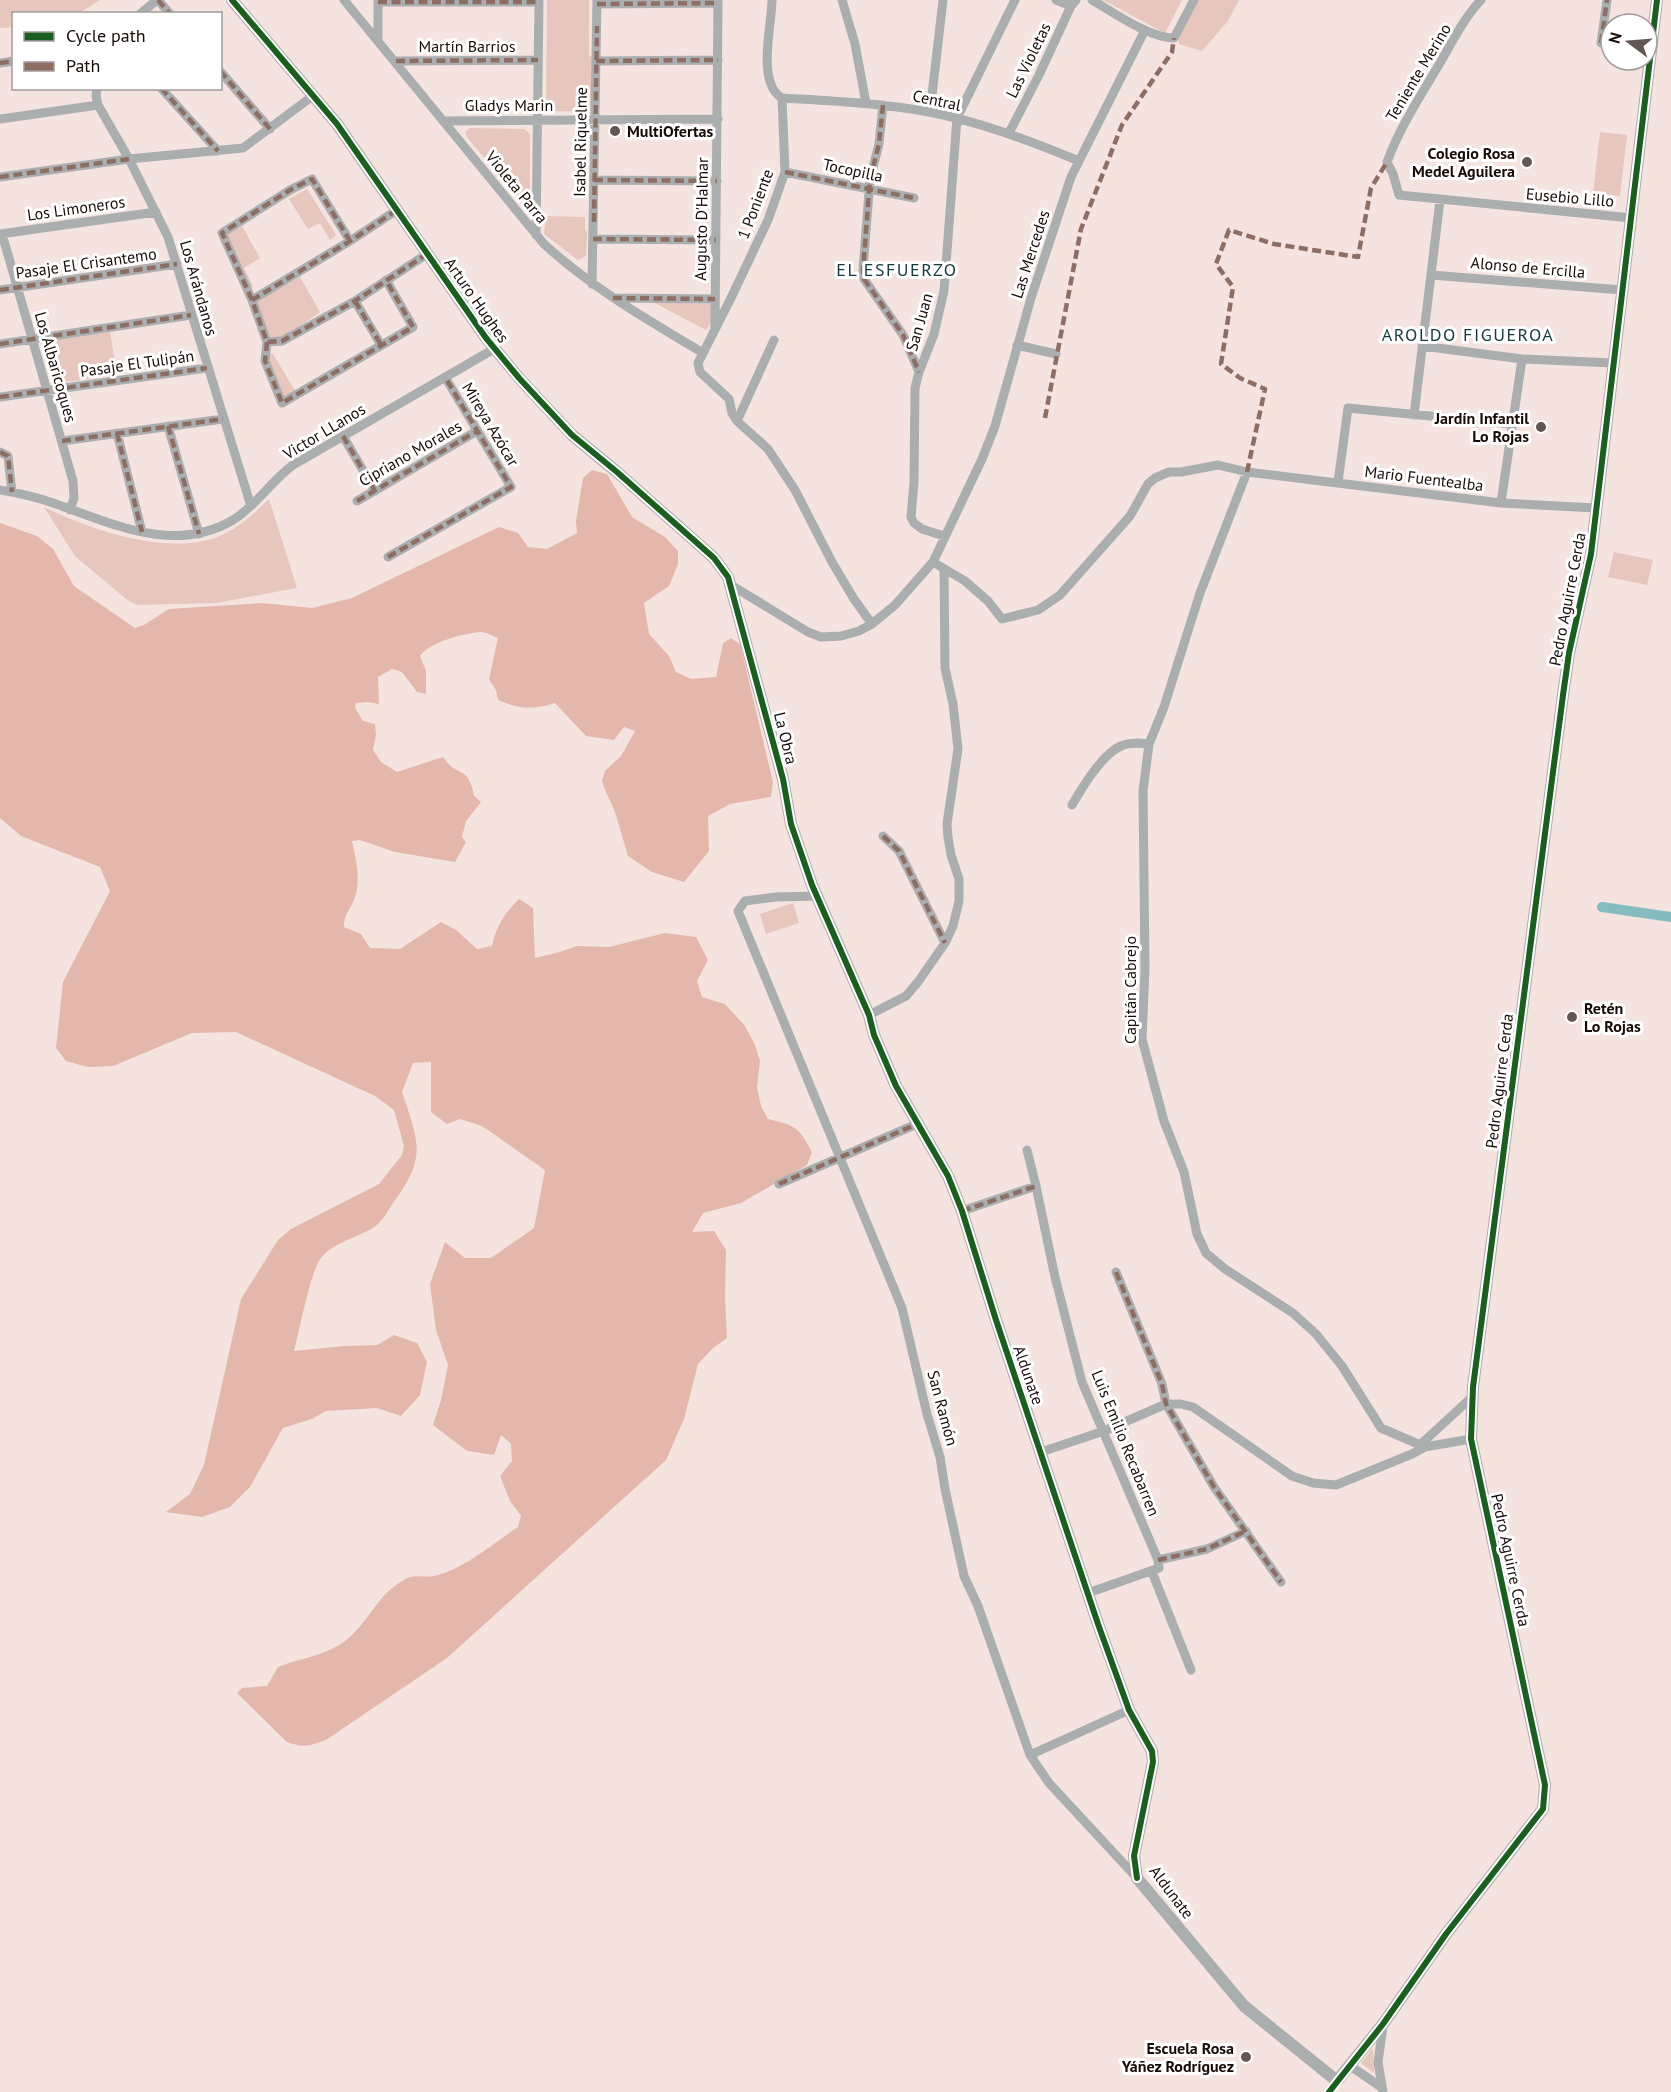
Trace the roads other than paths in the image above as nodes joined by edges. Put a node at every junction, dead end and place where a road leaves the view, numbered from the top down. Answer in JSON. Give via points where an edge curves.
{"nodes":[{"id":1,"x":157,"y":0,"type":"edge"},
{"id":2,"x":232,"y":0,"type":"edge"},
{"id":3,"x":344,"y":0,"type":"edge"},
{"id":4,"x":772,"y":0,"type":"edge"},
{"id":5,"x":842,"y":0,"type":"edge"},
{"id":6,"x":943,"y":0,"type":"edge"},
{"id":7,"x":1015,"y":0,"type":"edge"},
{"id":8,"x":1056,"y":0,"type":"edge"},
{"id":9,"x":1092,"y":0,"type":"edge"},
{"id":10,"x":1194,"y":0,"type":"edge"},
{"id":11,"x":1481,"y":0,"type":"edge"},
{"id":12,"x":1658,"y":0,"type":"edge"},
{"id":13,"x":378,"y":1,"type":"edge"},
{"id":14,"x":539,"y":1,"type":"edge"},
{"id":15,"x":718,"y":1,"type":"edge"},
{"id":16,"x":597,"y":2,"type":"edge"},
{"id":17,"x":1073,"y":3,"type":"edge"},
{"id":18,"x":142,"y":12,"type":"edge"},
{"id":19,"x":168,"y":12,"type":"edge"},
{"id":20,"x":1145,"y":30,"type":"junction"},
{"id":21,"x":378,"y":39,"type":"junction"},
{"id":22,"x":538,"y":60,"type":"junction"},
{"id":23,"x":718,"y":60,"type":"junction"},
{"id":24,"x":396,"y":61,"type":"junction"},
{"id":25,"x":596,"y":61,"type":"junction"},
{"id":26,"x":222,"y":73,"type":"edge"},
{"id":27,"x":97,"y":90,"type":"edge"},
{"id":28,"x":163,"y":90,"type":"edge"},
{"id":29,"x":314,"y":95,"type":"junction"},
{"id":30,"x":782,"y":98,"type":"junction"},
{"id":31,"x":866,"y":103,"type":"junction"},
{"id":32,"x":98,"y":105,"type":"junction"},
{"id":33,"x":884,"y":105,"type":"junction"},
{"id":34,"x":930,"y":112,"type":"junction"},
{"id":35,"x":957,"y":118,"type":"junction"},
{"id":36,"x":0,"y":119,"type":"edge"},
{"id":37,"x":718,"y":119,"type":"junction"},
{"id":38,"x":537,"y":120,"type":"junction"},
{"id":39,"x":595,"y":120,"type":"junction"},
{"id":40,"x":444,"y":121,"type":"junction"},
{"id":41,"x":270,"y":129,"type":"junction"},
{"id":42,"x":1009,"y":133,"type":"junction"},
{"id":43,"x":218,"y":151,"type":"junction"},
{"id":44,"x":129,"y":159,"type":"junction"},
{"id":45,"x":1078,"y":160,"type":"junction"},
{"id":46,"x":1387,"y":162,"type":"joint"},
{"id":47,"x":786,"y":172,"type":"junction"},
{"id":48,"x":0,"y":177,"type":"edge"},
{"id":49,"x":594,"y":180,"type":"junction"},
{"id":50,"x":717,"y":181,"type":"junction"},
{"id":51,"x":870,"y":189,"type":"junction"},
{"id":52,"x":914,"y":198,"type":"dead end"},
{"id":53,"x":1440,"y":200,"type":"junction"},
{"id":54,"x":397,"y":210,"type":"junction"},
{"id":55,"x":156,"y":212,"type":"junction"},
{"id":56,"x":1631,"y":218,"type":"junction"},
{"id":57,"x":1,"y":234,"type":"edge"},
{"id":58,"x":536,"y":235,"type":"junction"},
{"id":59,"x":593,"y":239,"type":"junction"},
{"id":60,"x":716,"y":240,"type":"junction"},
{"id":61,"x":350,"y":241,"type":"junction"},
{"id":62,"x":428,"y":254,"type":"junction"},
{"id":63,"x":177,"y":264,"type":"junction"},
{"id":64,"x":1431,"y":275,"type":"junction"},
{"id":65,"x":386,"y":280,"type":"junction"},
{"id":66,"x":592,"y":284,"type":"junction"},
{"id":67,"x":18,"y":288,"type":"junction"},
{"id":68,"x":0,"y":290,"type":"edge"},
{"id":69,"x":1622,"y":290,"type":"junction"},
{"id":70,"x":613,"y":298,"type":"junction"},
{"id":71,"x":715,"y":299,"type":"junction"},
{"id":72,"x":252,"y":300,"type":"junction"},
{"id":73,"x":355,"y":301,"type":"junction"},
{"id":74,"x":191,"y":315,"type":"junction"},
{"id":75,"x":715,"y":330,"type":"junction"},
{"id":76,"x":33,"y":339,"type":"junction"},
{"id":77,"x":774,"y":340,"type":"dead end"},
{"id":78,"x":267,"y":342,"type":"junction"},
{"id":79,"x":0,"y":344,"type":"edge"},
{"id":80,"x":381,"y":345,"type":"junction"},
{"id":81,"x":1017,"y":345,"type":"junction"},
{"id":82,"x":1422,"y":346,"type":"junction"},
{"id":83,"x":494,"y":349,"type":"junction"},
{"id":84,"x":703,"y":353,"type":"junction"},
{"id":85,"x":1056,"y":354,"type":"dead end"},
{"id":86,"x":1522,"y":359,"type":"junction"},
{"id":87,"x":1613,"y":363,"type":"junction"},
{"id":88,"x":207,"y":368,"type":"junction"},
{"id":89,"x":919,"y":372,"type":"junction"},
{"id":90,"x":445,"y":377,"type":"junction"},
{"id":91,"x":48,"y":391,"type":"junction"},
{"id":92,"x":0,"y":398,"type":"edge"},
{"id":93,"x":729,"y":399,"type":"junction"},
{"id":94,"x":746,"y":405,"type":"junction"},
{"id":95,"x":1414,"y":415,"type":"junction"},
{"id":96,"x":223,"y":419,"type":"junction"},
{"id":97,"x":738,"y":421,"type":"junction"},
{"id":98,"x":1512,"y":424,"type":"junction"},
{"id":99,"x":168,"y":426,"type":"junction"},
{"id":100,"x":477,"y":431,"type":"junction"},
{"id":101,"x":117,"y":434,"type":"junction"},
{"id":102,"x":343,"y":436,"type":"junction"},
{"id":103,"x":62,"y":441,"type":"junction"},
{"id":104,"x":0,"y":452,"type":"edge"},
{"id":105,"x":1247,"y":472,"type":"junction"},
{"id":106,"x":1338,"y":482,"type":"junction"},
{"id":107,"x":0,"y":490,"type":"edge"},
{"id":108,"x":375,"y":491,"type":"junction"},
{"id":109,"x":12,"y":492,"type":"junction"},
{"id":110,"x":357,"y":501,"type":"dead end"},
{"id":111,"x":1502,"y":503,"type":"junction"},
{"id":112,"x":251,"y":506,"type":"junction"},
{"id":113,"x":1596,"y":508,"type":"junction"},
{"id":114,"x":70,"y":510,"type":"junction"},
{"id":115,"x":142,"y":532,"type":"junction"},
{"id":116,"x":199,"y":534,"type":"junction"},
{"id":117,"x":944,"y":536,"type":"junction"},
{"id":118,"x":388,"y":557,"type":"dead end"},
{"id":119,"x":933,"y":562,"type":"junction"},
{"id":120,"x":944,"y":569,"type":"junction"},
{"id":121,"x":731,"y":585,"type":"junction"},
{"id":122,"x":872,"y":624,"type":"junction"},
{"id":123,"x":1149,"y":744,"type":"junction"},
{"id":124,"x":1072,"y":805,"type":"dead end"},
{"id":125,"x":883,"y":836,"type":"dead end"},
{"id":126,"x":818,"y":896,"type":"junction"},
{"id":127,"x":945,"y":943,"type":"junction"},
{"id":128,"x":869,"y":1015,"type":"junction"},
{"id":129,"x":919,"y":1123,"type":"junction"},
{"id":130,"x":1027,"y":1150,"type":"dead end"},
{"id":131,"x":840,"y":1157,"type":"junction"},
{"id":132,"x":779,"y":1184,"type":"dead end"},
{"id":133,"x":1036,"y":1186,"type":"junction"},
{"id":134,"x":962,"y":1211,"type":"junction"},
{"id":135,"x":1116,"y":1272,"type":"dead end"},
{"id":136,"x":1472,"y":1397,"type":"junction"},
{"id":137,"x":1166,"y":1404,"type":"junction"},
{"id":138,"x":1104,"y":1431,"type":"junction"},
{"id":139,"x":1471,"y":1439,"type":"junction"},
{"id":140,"x":1423,"y":1446,"type":"junction"},
{"id":141,"x":1041,"y":1452,"type":"junction"},
{"id":142,"x":1246,"y":1531,"type":"junction"},
{"id":143,"x":1158,"y":1560,"type":"junction"},
{"id":144,"x":1152,"y":1572,"type":"junction"},
{"id":145,"x":1281,"y":1582,"type":"dead end"},
{"id":146,"x":1088,"y":1593,"type":"junction"},
{"id":147,"x":1191,"y":1670,"type":"dead end"},
{"id":148,"x":1129,"y":1710,"type":"junction"},
{"id":149,"x":1030,"y":1755,"type":"junction"},
{"id":150,"x":1137,"y":1878,"type":"junction"},
{"id":151,"x":1383,"y":2024,"type":"junction"},
{"id":152,"x":1350,"y":2066,"type":"junction"},
{"id":153,"x":1337,"y":2080,"type":"junction"},
{"id":154,"x":1382,"y":2090,"type":"edge"},
{"id":155,"x":1329,"y":2092,"type":"edge"}],
"edges":[{"from":1,"to":18,"type":"street"},
{"from":1,"to":19,"type":"street"},
{"from":2,"to":29,"type":"street","name":"Arturo Hughes"},
{"from":3,"to":21,"type":"street","name":"Violeta Parra"},
{"from":4,"to":30,"type":"street","name":"1 Poniente","via":[[768,73],[773,90]]},
{"from":5,"to":31,"type":"street"},
{"from":6,"to":34,"type":"street"},
{"from":7,"to":35,"type":"street","name":"San Juan"},
{"from":8,"to":17,"type":"street"},
{"from":9,"to":20,"type":"street"},
{"from":10,"to":20,"type":"street","via":[[1174,38]]},
{"from":11,"to":46,"type":"street","name":"Teniente Merino","via":[[1402,128]]},
{"from":12,"to":56,"type":"street","name":"Pedro Aguirre Cerda"},
{"from":13,"to":14,"type":"street"},
{"from":13,"to":21,"type":"street"},
{"from":14,"to":22,"type":"street"},
{"from":15,"to":16,"type":"street"},
{"from":15,"to":23,"type":"street","name":"Augusto D'Halmar"},
{"from":16,"to":25,"type":"street","name":"Isabel Riquelme"},
{"from":17,"to":42,"type":"street","name":"Las Violetas"},
{"from":20,"to":45,"type":"street","name":"Las Mercedes"},
{"from":21,"to":24,"type":"street","name":"Violeta Parra"},
{"from":22,"to":24,"type":"street","name":"Martín Barrios"},
{"from":22,"to":38,"type":"street"},
{"from":23,"to":25,"type":"street"},
{"from":23,"to":37,"type":"street","name":"Augusto D'Halmar"},
{"from":24,"to":40,"type":"street","name":"Violeta Parra"},
{"from":25,"to":39,"type":"street","name":"Isabel Riquelme"},
{"from":26,"to":41,"type":"street"},
{"from":27,"to":32,"type":"street","name":"Los Arándanos"},
{"from":28,"to":43,"type":"street"},
{"from":29,"to":41,"type":"street"},
{"from":29,"to":54,"type":"street","name":"Arturo Hughes"},
{"from":30,"to":31,"type":"street","name":"Central"},
{"from":30,"to":47,"type":"street","name":"1 Poniente"},
{"from":31,"to":33,"type":"street","name":"Central"},
{"from":32,"to":36,"type":"street"},
{"from":32,"to":44,"type":"street","name":"Los Arándanos"},
{"from":33,"to":34,"type":"street","name":"Central"},
{"from":33,"to":51,"type":"street"},
{"from":34,"to":35,"type":"street","name":"Central"},
{"from":35,"to":42,"type":"street","name":"Central"},
{"from":35,"to":89,"type":"street","name":"San Juan","via":[[944,291],[934,334]]},
{"from":37,"to":39,"type":"street","name":"Gladys Marin"},
{"from":37,"to":50,"type":"street","name":"Augusto D'Halmar"},
{"from":38,"to":39,"type":"street","name":"Gladys Marin"},
{"from":38,"to":40,"type":"street","name":"Gladys Marin"},
{"from":38,"to":58,"type":"street"},
{"from":39,"to":49,"type":"street","name":"Isabel Riquelme"},
{"from":40,"to":58,"type":"street","name":"Violeta Parra"},
{"from":41,"to":43,"type":"street","via":[[246,147]]},
{"from":42,"to":45,"type":"street","name":"Central"},
{"from":43,"to":44,"type":"street"},
{"from":44,"to":48,"type":"street"},
{"from":44,"to":55,"type":"street","name":"Los Arándanos"},
{"from":45,"to":81,"type":"street","name":"Las Mercedes"},
{"from":46,"to":53,"type":"street","name":"Eusebio Lillo","via":[[1399,195]]},
{"from":47,"to":51,"type":"street","name":"Tocopilla"},
{"from":47,"to":75,"type":"street","name":"1 Poniente","via":[[768,220]]},
{"from":49,"to":50,"type":"street"},
{"from":49,"to":59,"type":"street","name":"Isabel Riquelme"},
{"from":50,"to":60,"type":"street","name":"Augusto D'Halmar"},
{"from":51,"to":52,"type":"street","name":"Tocopilla"},
{"from":51,"to":89,"type":"street","via":[[864,279],[903,335]]},
{"from":53,"to":56,"type":"street","name":"Eusebio Lillo"},
{"from":53,"to":64,"type":"street"},
{"from":54,"to":61,"type":"street"},
{"from":54,"to":62,"type":"street","name":"Arturo Hughes"},
{"from":55,"to":57,"type":"street","name":"Los Limoneros"},
{"from":55,"to":63,"type":"street","name":"Los Arándanos"},
{"from":56,"to":69,"type":"street","name":"Pedro Aguirre Cerda"},
{"from":57,"to":67,"type":"street","name":"Los Albaricoques"},
{"from":58,"to":66,"type":"street","name":"Violeta Parra"},
{"from":59,"to":60,"type":"street"},
{"from":59,"to":66,"type":"street","name":"Isabel Riquelme"},
{"from":60,"to":71,"type":"street","name":"Augusto D'Halmar"},
{"from":61,"to":72,"type":"street"},
{"from":61,"to":72,"type":"street","via":[[312,178],[290,190],[222,233]]},
{"from":62,"to":65,"type":"street"},
{"from":62,"to":83,"type":"street","name":"Arturo Hughes"},
{"from":63,"to":67,"type":"street","name":"Pasaje El Crisantemo"},
{"from":63,"to":74,"type":"street","name":"Los Arándanos"},
{"from":64,"to":69,"type":"street","name":"Alonso de Ercilla"},
{"from":64,"to":82,"type":"street"},
{"from":65,"to":73,"type":"street"},
{"from":65,"to":80,"type":"street","via":[[413,327]]},
{"from":66,"to":70,"type":"street","name":"Violeta Parra"},
{"from":67,"to":68,"type":"street","name":"Pasaje El Crisantemo"},
{"from":67,"to":76,"type":"street","name":"Los Albaricoques"},
{"from":69,"to":87,"type":"street","name":"Pedro Aguirre Cerda"},
{"from":70,"to":71,"type":"street"},
{"from":70,"to":84,"type":"street","name":"Violeta Parra"},
{"from":71,"to":75,"type":"street","name":"Augusto D'Halmar"},
{"from":72,"to":78,"type":"street"},
{"from":73,"to":78,"type":"street","via":[[282,341]]},
{"from":73,"to":80,"type":"street"},
{"from":74,"to":76,"type":"street"},
{"from":74,"to":88,"type":"street","name":"Los Arándanos"},
{"from":75,"to":84,"type":"street","name":"1 Poniente"},
{"from":76,"to":79,"type":"street"},
{"from":76,"to":91,"type":"street","name":"Los Albaricoques"},
{"from":77,"to":94,"type":"street"},
{"from":78,"to":80,"type":"street","via":[[265,361],[282,403]]},
{"from":81,"to":85,"type":"street"},
{"from":81,"to":117,"type":"street","name":"Las Mercedes","via":[[988,442]]},
{"from":82,"to":86,"type":"street"},
{"from":82,"to":95,"type":"street"},
{"from":83,"to":90,"type":"street","name":"Victor LLanos"},
{"from":83,"to":121,"type":"street","name":"Arturo Hughes","via":[[572,435],[714,558]]},
{"from":84,"to":93,"type":"street","via":[[698,363],[700,372]]},
{"from":86,"to":87,"type":"street"},
{"from":86,"to":98,"type":"street"},
{"from":87,"to":113,"type":"street","name":"Pedro Aguirre Cerda"},
{"from":88,"to":91,"type":"street","name":"Pasaje El Tulipán"},
{"from":88,"to":96,"type":"street","name":"Los Arándanos"},
{"from":89,"to":117,"type":"street","name":"San Juan","via":[[911,517],[922,529]]},
{"from":90,"to":100,"type":"street","name":"Mireya Azócar"},
{"from":90,"to":102,"type":"street","name":"Victor LLanos"},
{"from":91,"to":92,"type":"street","name":"Pasaje El Tulipán"},
{"from":91,"to":103,"type":"street","name":"Los Albaricoques"},
{"from":93,"to":94,"type":"street"},
{"from":93,"to":97,"type":"street"},
{"from":94,"to":97,"type":"street"},
{"from":95,"to":98,"type":"street"},
{"from":95,"to":106,"type":"street","via":[[1348,408]]},
{"from":96,"to":99,"type":"street"},
{"from":96,"to":112,"type":"street","name":"Los Arándanos"},
{"from":97,"to":122,"type":"street","via":[[768,449],[784,473],[832,562]]},
{"from":98,"to":111,"type":"street"},
{"from":99,"to":101,"type":"street"},
{"from":99,"to":116,"type":"street"},
{"from":100,"to":108,"type":"street","name":"Cipriano Morales"},
{"from":100,"to":118,"type":"street","name":"Mireya Azócar","via":[[511,487]]},
{"from":101,"to":103,"type":"street"},
{"from":101,"to":115,"type":"street"},
{"from":102,"to":108,"type":"street"},
{"from":102,"to":112,"type":"street","name":"Victor LLanos","via":[[287,469]]},
{"from":103,"to":114,"type":"street","name":"Los Albaricoques","via":[[74,489]]},
{"from":104,"to":109,"type":"street","via":[[8,456]]},
{"from":105,"to":106,"type":"street","name":"Mario Fuentealba"},
{"from":105,"to":120,"type":"street","name":"Mario Fuentealba","via":[[1218,465],[1169,472],[1155,478],[1130,516],[1060,595],[1038,610],[1002,619],[965,581]]},
{"from":105,"to":123,"type":"street","name":"Capitán Cabrejo","via":[[1200,593]]},
{"from":106,"to":111,"type":"street","name":"Mario Fuentealba"},
{"from":107,"to":109,"type":"street","name":"Victor LLanos"},
{"from":108,"to":110,"type":"street","name":"Cipriano Morales"},
{"from":109,"to":114,"type":"street","name":"Victor LLanos"},
{"from":111,"to":113,"type":"street","name":"Mario Fuentealba"},
{"from":112,"to":116,"type":"street","name":"Victor LLanos"},
{"from":113,"to":136,"type":"street","name":"Pedro Aguirre Cerda","via":[[1591,554],[1563,695]]},
{"from":114,"to":115,"type":"street","name":"Victor LLanos"},
{"from":115,"to":116,"type":"street","name":"Victor LLanos","via":[[171,537]]},
{"from":117,"to":119,"type":"street","name":"Las Mercedes"},
{"from":119,"to":120,"type":"street"},
{"from":119,"to":122,"type":"street","name":"Las Mercedes","via":[[895,605]]},
{"from":120,"to":127,"type":"street","via":[[945,668],[957,749],[947,824],[959,890],[957,912]]},
{"from":121,"to":122,"type":"street","name":"Las Mercedes","via":[[821,637],[842,636]]},
{"from":121,"to":126,"type":"street","name":"La Obra","via":[[783,779],[791,824]]},
{"from":123,"to":124,"type":"street","via":[[1119,746],[1098,766]]},
{"from":123,"to":140,"type":"street","name":"Capitán Cabrejo","via":[[1143,791],[1142,1039],[1164,1121],[1185,1172],[1197,1233],[1206,1253],[1293,1313],[1316,1334],[1342,1366],[1381,1428]]},
{"from":125,"to":127,"type":"street","via":[[899,851]]},
{"from":126,"to":128,"type":"street","name":"Aldunate"},
{"from":126,"to":131,"type":"street","name":"San Ramón","via":[[745,901],[738,911]]},
{"from":127,"to":128,"type":"street","via":[[906,996]]},
{"from":128,"to":129,"type":"street","name":"Aldunate","via":[[896,1086]]},
{"from":129,"to":131,"type":"street"},
{"from":129,"to":134,"type":"street","name":"Aldunate"},
{"from":130,"to":133,"type":"street","name":"Luis Emilio Recabarren"},
{"from":131,"to":132,"type":"street"},
{"from":131,"to":149,"type":"street","name":"San Ramón","via":[[902,1308],[940,1456],[964,1576]]},
{"from":133,"to":134,"type":"street"},
{"from":133,"to":138,"type":"street","name":"Luis Emilio Recabarren","via":[[1082,1382]]},
{"from":134,"to":141,"type":"street","name":"Aldunate"},
{"from":135,"to":137,"type":"street","via":[[1162,1384]]},
{"from":136,"to":139,"type":"street","name":"Pedro Aguirre Cerda"},
{"from":136,"to":140,"type":"street"},
{"from":137,"to":138,"type":"street"},
{"from":137,"to":140,"type":"street","via":[[1193,1407],[1292,1476],[1313,1484],[1348,1481]]},
{"from":137,"to":142,"type":"street","via":[[1214,1487]]},
{"from":138,"to":141,"type":"street"},
{"from":138,"to":143,"type":"street","name":"Luis Emilio Recabarren"},
{"from":139,"to":140,"type":"street"},
{"from":139,"to":151,"type":"street","name":"Pedro Aguirre Cerda","via":[[1545,1785],[1544,1809],[1446,1934]]},
{"from":141,"to":146,"type":"street","name":"Aldunate"},
{"from":142,"to":143,"type":"street","via":[[1207,1549]]},
{"from":142,"to":145,"type":"street"},
{"from":143,"to":144,"type":"street","via":[[1159,1568]]},
{"from":144,"to":146,"type":"street"},
{"from":144,"to":147,"type":"street"},
{"from":146,"to":148,"type":"street","name":"Aldunate"},
{"from":148,"to":149,"type":"street"},
{"from":148,"to":150,"type":"street","name":"Aldunate","via":[[1152,1751],[1153,1762],[1134,1856]]},
{"from":149,"to":150,"type":"street","name":"San Ramón","via":[[1049,1783]]},
{"from":150,"to":153,"type":"street","name":"Aldunate","via":[[1244,2007]]},
{"from":151,"to":152,"type":"street","name":"Pedro Aguirre Cerda"},
{"from":151,"to":154,"type":"street","via":[[1378,2049]]},
{"from":152,"to":153,"type":"street","name":"Pedro Aguirre Cerda"},
{"from":152,"to":154,"type":"street"},
{"from":153,"to":155,"type":"street","name":"Pedro Aguirre Cerda"}]}
